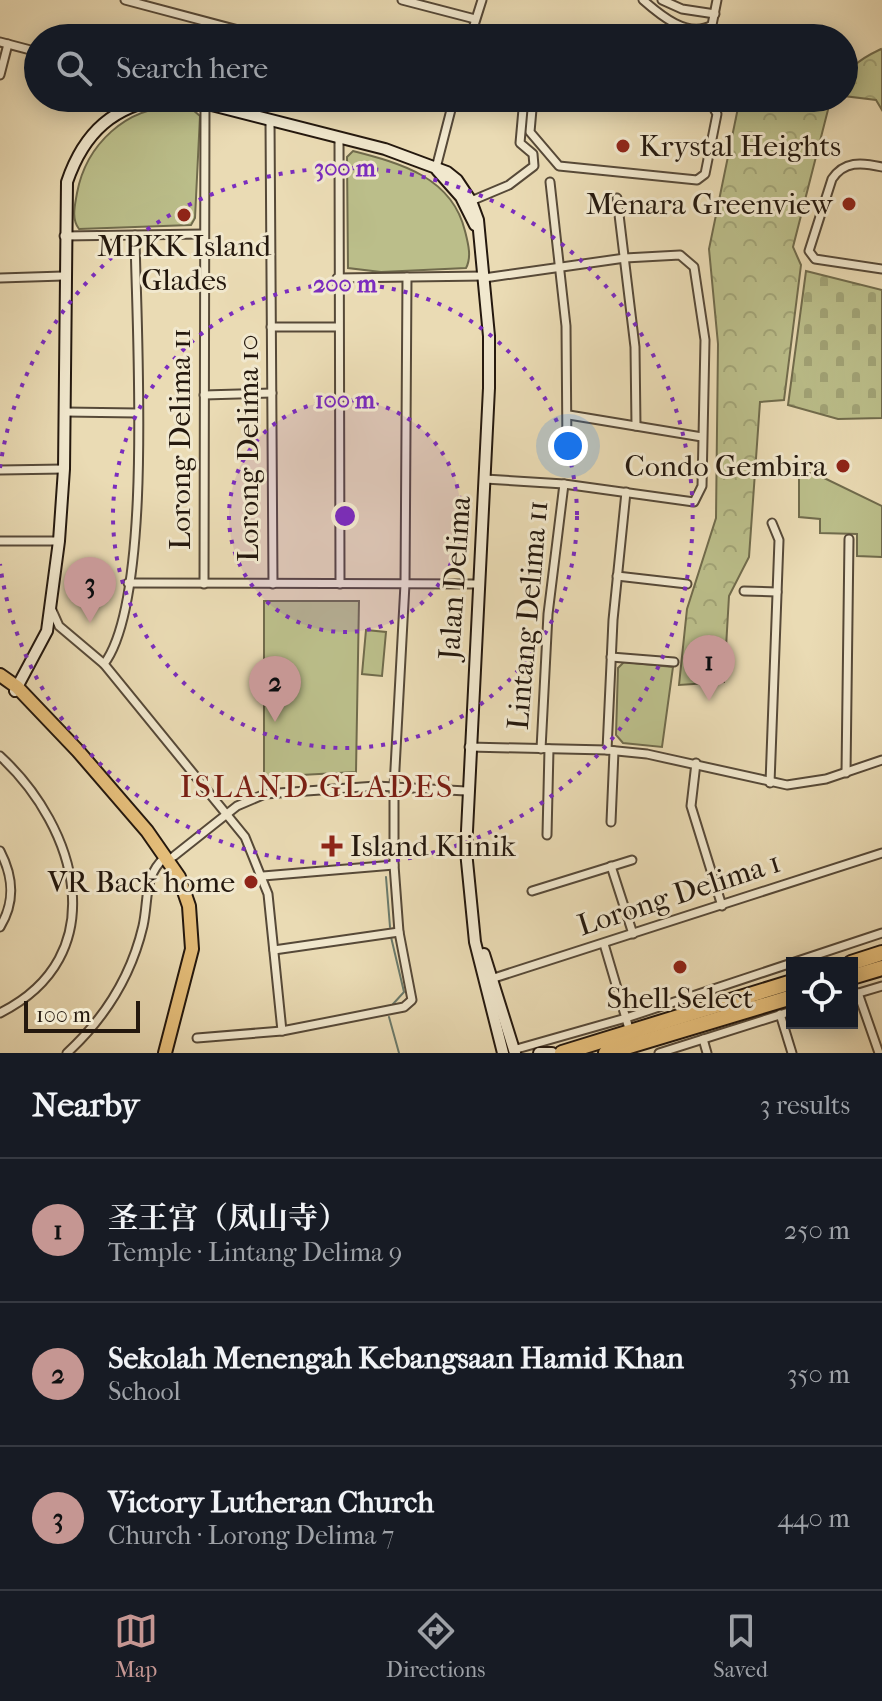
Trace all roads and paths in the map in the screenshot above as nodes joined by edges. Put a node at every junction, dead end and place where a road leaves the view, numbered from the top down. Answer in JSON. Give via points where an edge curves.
{"nodes":[{"id":1,"x":127,"y":0,"type":"edge"},
{"id":2,"x":402,"y":0,"type":"edge"},
{"id":3,"x":482,"y":0,"type":"edge"},
{"id":4,"x":643,"y":0,"type":"edge"},
{"id":5,"x":662,"y":0,"type":"edge"},
{"id":6,"x":717,"y":0,"type":"edge"},
{"id":7,"x":715,"y":14,"type":"junction"},
{"id":8,"x":475,"y":19,"type":"junction"},
{"id":9,"x":207,"y":24,"type":"edge"},
{"id":10,"x":474,"y":24,"type":"edge"},
{"id":11,"x":677,"y":24,"type":"edge"},
{"id":12,"x":709,"y":24,"type":"edge"},
{"id":13,"x":4,"y":43,"type":"edge"},
{"id":14,"x":24,"y":48,"type":"edge"},
{"id":15,"x":0,"y":75,"type":"edge"},
{"id":16,"x":118,"y":112,"type":"edge"},
{"id":17,"x":205,"y":112,"type":"edge"},
{"id":18,"x":249,"y":112,"type":"edge"},
{"id":19,"x":450,"y":112,"type":"edge"},
{"id":20,"x":523,"y":112,"type":"edge"},
{"id":21,"x":532,"y":112,"type":"edge"},
{"id":22,"x":716,"y":112,"type":"edge"},
{"id":23,"x":270,"y":120,"type":"junction"},
{"id":24,"x":339,"y":137,"type":"junction"},
{"id":25,"x":882,"y":167,"type":"edge"},
{"id":26,"x":436,"y":168,"type":"junction"},
{"id":27,"x":550,"y":182,"type":"dead end"},
{"id":28,"x":617,"y":198,"type":"dead end"},
{"id":29,"x":471,"y":201,"type":"junction"},
{"id":30,"x":477,"y":226,"type":"junction"},
{"id":31,"x":204,"y":234,"type":"junction"},
{"id":32,"x":135,"y":235,"type":"junction"},
{"id":33,"x":64,"y":236,"type":"junction"},
{"id":34,"x":625,"y":258,"type":"junction"},
{"id":35,"x":559,"y":268,"type":"junction"},
{"id":36,"x":882,"y":269,"type":"edge"},
{"id":37,"x":63,"y":276,"type":"junction"},
{"id":38,"x":407,"y":277,"type":"junction"},
{"id":39,"x":484,"y":277,"type":"junction"},
{"id":40,"x":0,"y":278,"type":"edge"},
{"id":41,"x":337,"y":278,"type":"junction"},
{"id":42,"x":271,"y":327,"type":"junction"},
{"id":43,"x":337,"y":327,"type":"junction"},
{"id":44,"x":272,"y":393,"type":"junction"},
{"id":45,"x":204,"y":395,"type":"junction"},
{"id":46,"x":65,"y":412,"type":"junction"},
{"id":47,"x":137,"y":413,"type":"junction"},
{"id":48,"x":569,"y":415,"type":"junction"},
{"id":49,"x":636,"y":426,"type":"junction"},
{"id":50,"x":702,"y":437,"type":"junction"},
{"id":51,"x":567,"y":451,"type":"dead end"},
{"id":52,"x":64,"y":469,"type":"junction"},
{"id":53,"x":0,"y":470,"type":"edge"},
{"id":54,"x":485,"y":479,"type":"junction"},
{"id":55,"x":564,"y":484,"type":"junction"},
{"id":56,"x":626,"y":492,"type":"junction"},
{"id":57,"x":772,"y":523,"type":"dead end"},
{"id":58,"x":849,"y":539,"type":"dead end"},
{"id":59,"x":0,"y":541,"type":"edge"},
{"id":60,"x":59,"y":541,"type":"junction"},
{"id":61,"x":617,"y":576,"type":"junction"},
{"id":62,"x":128,"y":583,"type":"junction"},
{"id":63,"x":204,"y":584,"type":"junction"},
{"id":64,"x":273,"y":584,"type":"junction"},
{"id":65,"x":340,"y":584,"type":"junction"},
{"id":66,"x":405,"y":584,"type":"junction"},
{"id":67,"x":478,"y":584,"type":"junction"},
{"id":68,"x":687,"y":584,"type":"dead end"},
{"id":69,"x":744,"y":591,"type":"dead end"},
{"id":70,"x":777,"y":592,"type":"junction"},
{"id":71,"x":51,"y":608,"type":"junction"},
{"id":72,"x":47,"y":631,"type":"junction"},
{"id":73,"x":74,"y":637,"type":"junction"},
{"id":74,"x":611,"y":657,"type":"junction"},
{"id":75,"x":674,"y":662,"type":"dead end"},
{"id":76,"x":104,"y":664,"type":"junction"},
{"id":77,"x":0,"y":675,"type":"edge"},
{"id":78,"x":0,"y":683,"type":"edge"},
{"id":79,"x":18,"y":691,"type":"junction"},
{"id":80,"x":469,"y":747,"type":"junction"},
{"id":81,"x":545,"y":749,"type":"junction"},
{"id":82,"x":610,"y":750,"type":"junction"},
{"id":83,"x":0,"y":756,"type":"edge"},
{"id":84,"x":882,"y":760,"type":"edge"},
{"id":85,"x":696,"y":763,"type":"junction"},
{"id":86,"x":846,"y":773,"type":"junction"},
{"id":87,"x":770,"y":783,"type":"junction"},
{"id":88,"x":394,"y":787,"type":"junction"},
{"id":89,"x":466,"y":791,"type":"junction"},
{"id":90,"x":228,"y":814,"type":"junction"},
{"id":91,"x":611,"y":822,"type":"dead end"},
{"id":92,"x":547,"y":835,"type":"dead end"},
{"id":93,"x":0,"y":851,"type":"edge"},
{"id":94,"x":882,"y":853,"type":"edge"},
{"id":95,"x":169,"y":857,"type":"junction"},
{"id":96,"x":632,"y":860,"type":"dead end"},
{"id":97,"x":394,"y":865,"type":"junction"},
{"id":98,"x":611,"y":866,"type":"junction"},
{"id":99,"x":263,"y":876,"type":"junction"},
{"id":100,"x":532,"y":891,"type":"dead end"},
{"id":101,"x":722,"y":906,"type":"junction"},
{"id":102,"x":0,"y":927,"type":"edge"},
{"id":103,"x":399,"y":932,"type":"junction"},
{"id":104,"x":476,"y":933,"type":"junction"},
{"id":105,"x":882,"y":933,"type":"edge"},
{"id":106,"x":633,"y":934,"type":"junction"},
{"id":107,"x":604,"y":944,"type":"junction"},
{"id":108,"x":274,"y":950,"type":"junction"},
{"id":109,"x":882,"y":953,"type":"edge"},
{"id":110,"x":858,"y":961,"type":"edge"},
{"id":111,"x":882,"y":968,"type":"edge"},
{"id":112,"x":858,"y":975,"type":"edge"},
{"id":113,"x":491,"y":979,"type":"junction"},
{"id":114,"x":786,"y":984,"type":"edge"},
{"id":115,"x":882,"y":986,"type":"edge"},
{"id":116,"x":716,"y":989,"type":"junction"},
{"id":117,"x":858,"y":993,"type":"edge"},
{"id":118,"x":786,"y":999,"type":"edge"},
{"id":119,"x":858,"y":1001,"type":"edge"},
{"id":120,"x":721,"y":1004,"type":"junction"},
{"id":121,"x":786,"y":1012,"type":"edge"},
{"id":122,"x":0,"y":1013,"type":"edge"},
{"id":123,"x":780,"y":1014,"type":"junction"},
{"id":124,"x":628,"y":1025,"type":"junction"},
{"id":125,"x":282,"y":1031,"type":"junction"},
{"id":126,"x":197,"y":1038,"type":"dead end"},
{"id":127,"x":703,"y":1039,"type":"junction"},
{"id":128,"x":510,"y":1052,"type":"edge"},
{"id":129,"x":67,"y":1053,"type":"edge"},
{"id":130,"x":168,"y":1053,"type":"edge"},
{"id":131,"x":539,"y":1053,"type":"edge"},
{"id":132,"x":552,"y":1053,"type":"edge"},
{"id":133,"x":562,"y":1053,"type":"edge"},
{"id":134,"x":606,"y":1053,"type":"edge"},
{"id":135,"x":659,"y":1053,"type":"edge"},
{"id":136,"x":707,"y":1053,"type":"edge"},
{"id":137,"x":792,"y":1053,"type":"edge"},
{"id":138,"x":879,"y":1053,"type":"edge"}],
"edges":[{"from":1,"to":9,"type":"street"},
{"from":2,"to":8,"type":"street"},
{"from":3,"to":8,"type":"street"},
{"from":4,"to":11,"type":"street"},
{"from":5,"to":7,"type":"street"},
{"from":6,"to":7,"type":"street"},
{"from":7,"to":12,"type":"street"},
{"from":8,"to":10,"type":"street"},
{"from":13,"to":14,"type":"street"},
{"from":13,"to":15,"type":"street"},
{"from":16,"to":33,"type":"street","via":[[95,129],[73,164],[64,201]]},
{"from":17,"to":31,"type":"street","name":"Lorong Delima 11"},
{"from":18,"to":23,"type":"street","name":"Jalan Delima"},
{"from":19,"to":26,"type":"street"},
{"from":20,"to":29,"type":"street","via":[[520,143],[535,163],[509,185]]},
{"from":21,"to":22,"type":"street","via":[[530,132],[559,166],[697,180],[705,174]]},
{"from":23,"to":24,"type":"street","name":"Jalan Delima"},
{"from":23,"to":42,"type":"street","name":"Lorong Delima 10"},
{"from":24,"to":26,"type":"street","name":"Jalan Delima"},
{"from":24,"to":41,"type":"street"},
{"from":25,"to":36,"type":"street","via":[[847,165],[838,170],[809,251],[815,259]]},
{"from":26,"to":29,"type":"street","name":"Jalan Delima","via":[[457,180]]},
{"from":26,"to":30,"type":"street","name":"Jalan Delima"},
{"from":27,"to":35,"type":"street"},
{"from":28,"to":34,"type":"street"},
{"from":29,"to":30,"type":"street","name":"Jalan Delima"},
{"from":30,"to":39,"type":"street","name":"Jalan Delima"},
{"from":31,"to":32,"type":"street"},
{"from":31,"to":45,"type":"street","name":"Lorong Delima 11"},
{"from":32,"to":33,"type":"street"},
{"from":32,"to":47,"type":"street"},
{"from":33,"to":37,"type":"street"},
{"from":34,"to":35,"type":"street"},
{"from":34,"to":49,"type":"street","via":[[635,347]]},
{"from":34,"to":50,"type":"street","via":[[671,254],[690,260],[694,267],[705,340]]},
{"from":35,"to":39,"type":"street"},
{"from":35,"to":48,"type":"street"},
{"from":37,"to":40,"type":"street"},
{"from":37,"to":46,"type":"street"},
{"from":38,"to":39,"type":"street"},
{"from":38,"to":41,"type":"street"},
{"from":38,"to":66,"type":"street"},
{"from":39,"to":54,"type":"street","name":"Jalan Delima","via":[[489,375]]},
{"from":41,"to":43,"type":"street"},
{"from":42,"to":43,"type":"street"},
{"from":42,"to":44,"type":"street","name":"Lorong Delima 10"},
{"from":43,"to":65,"type":"street"},
{"from":44,"to":45,"type":"street"},
{"from":44,"to":64,"type":"street","name":"Lorong Delima 10"},
{"from":45,"to":63,"type":"street","name":"Lorong Delima 11"},
{"from":46,"to":47,"type":"street"},
{"from":46,"to":52,"type":"street"},
{"from":47,"to":62,"type":"street","via":[[137,499]]},
{"from":48,"to":49,"type":"street"},
{"from":48,"to":51,"type":"street"},
{"from":49,"to":50,"type":"street"},
{"from":50,"to":56,"type":"street","via":[[699,498],[688,503]]},
{"from":52,"to":53,"type":"street"},
{"from":52,"to":60,"type":"street"},
{"from":54,"to":55,"type":"street"},
{"from":54,"to":67,"type":"street","name":"Jalan Delima"},
{"from":55,"to":56,"type":"street"},
{"from":55,"to":81,"type":"street","name":"Lintang Delima 11","via":[[548,614]]},
{"from":56,"to":61,"type":"street"},
{"from":57,"to":70,"type":"street","via":[[779,540]]},
{"from":58,"to":86,"type":"street"},
{"from":59,"to":60,"type":"street"},
{"from":60,"to":71,"type":"street"},
{"from":61,"to":68,"type":"street"},
{"from":61,"to":74,"type":"street"},
{"from":62,"to":63,"type":"street"},
{"from":62,"to":76,"type":"street","via":[[116,643]]},
{"from":63,"to":64,"type":"street"},
{"from":64,"to":65,"type":"street"},
{"from":65,"to":66,"type":"street"},
{"from":66,"to":67,"type":"street"},
{"from":66,"to":88,"type":"street"},
{"from":67,"to":80,"type":"street","name":"Jalan Delima"},
{"from":69,"to":70,"type":"street"},
{"from":70,"to":87,"type":"street"},
{"from":71,"to":72,"type":"street"},
{"from":71,"to":73,"type":"street","via":[[59,626]]},
{"from":72,"to":73,"type":"street"},
{"from":72,"to":79,"type":"street"},
{"from":73,"to":76,"type":"street"},
{"from":74,"to":75,"type":"street"},
{"from":74,"to":82,"type":"street"},
{"from":76,"to":90,"type":"street"},
{"from":77,"to":79,"type":"main road"},
{"from":78,"to":79,"type":"main road"},
{"from":79,"to":95,"type":"main road"},
{"from":80,"to":81,"type":"street"},
{"from":80,"to":89,"type":"street","name":"Jalan Delima"},
{"from":81,"to":82,"type":"street"},
{"from":81,"to":92,"type":"street","name":"Lintang Delima 11"},
{"from":82,"to":85,"type":"street"},
{"from":82,"to":91,"type":"street"},
{"from":83,"to":122,"type":"street","via":[[44,812],[74,885],[72,931],[53,971],[29,996]]},
{"from":84,"to":86,"type":"street"},
{"from":85,"to":87,"type":"street"},
{"from":85,"to":101,"type":"street","via":[[691,806]]},
{"from":86,"to":87,"type":"street","via":[[808,783]]},
{"from":88,"to":89,"type":"street"},
{"from":88,"to":90,"type":"street","via":[[265,794]]},
{"from":88,"to":97,"type":"street"},
{"from":89,"to":104,"type":"street","name":"Jalan Delima","via":[[466,851]]},
{"from":90,"to":95,"type":"street"},
{"from":90,"to":99,"type":"street"},
{"from":93,"to":102,"type":"street","via":[[12,890]]},
{"from":94,"to":101,"type":"street","name":"Lorong Delima 1"},
{"from":95,"to":129,"type":"street","via":[[150,872],[142,927],[121,986],[98,1022]]},
{"from":95,"to":130,"type":"main road","via":[[185,890],[192,949]]},
{"from":96,"to":98,"type":"street"},
{"from":97,"to":99,"type":"street"},
{"from":97,"to":103,"type":"street"},
{"from":98,"to":100,"type":"street"},
{"from":98,"to":106,"type":"street"},
{"from":99,"to":108,"type":"street"},
{"from":101,"to":106,"type":"street","name":"Lorong Delima 1"},
{"from":103,"to":108,"type":"street"},
{"from":103,"to":125,"type":"street","via":[[413,994],[404,1007]]},
{"from":104,"to":113,"type":"street","name":"Jalan Delima"},
{"from":104,"to":128,"type":"street","name":"Jalan Delima","via":[[481,973]]},
{"from":105,"to":116,"type":"street"},
{"from":106,"to":107,"type":"street","name":"Lorong Delima 1"},
{"from":107,"to":113,"type":"street","name":"Lorong Delima 1"},
{"from":107,"to":124,"type":"street"},
{"from":108,"to":125,"type":"street"},
{"from":109,"to":110,"type":"highway"},
{"from":111,"to":112,"type":"highway"},
{"from":113,"to":128,"type":"street","name":"Jalan Delima"},
{"from":114,"to":120,"type":"highway"},
{"from":115,"to":117,"type":"street"},
{"from":116,"to":120,"type":"street"},
{"from":116,"to":124,"type":"street"},
{"from":118,"to":134,"type":"highway"},
{"from":119,"to":138,"type":"street"},
{"from":120,"to":124,"type":"highway"},
{"from":121,"to":123,"type":"street"},
{"from":123,"to":127,"type":"street"},
{"from":123,"to":137,"type":"street"},
{"from":124,"to":128,"type":"street"},
{"from":124,"to":133,"type":"highway"},
{"from":125,"to":126,"type":"street"},
{"from":127,"to":135,"type":"street"},
{"from":127,"to":136,"type":"street"},
{"from":131,"to":132,"type":"street"}]}
